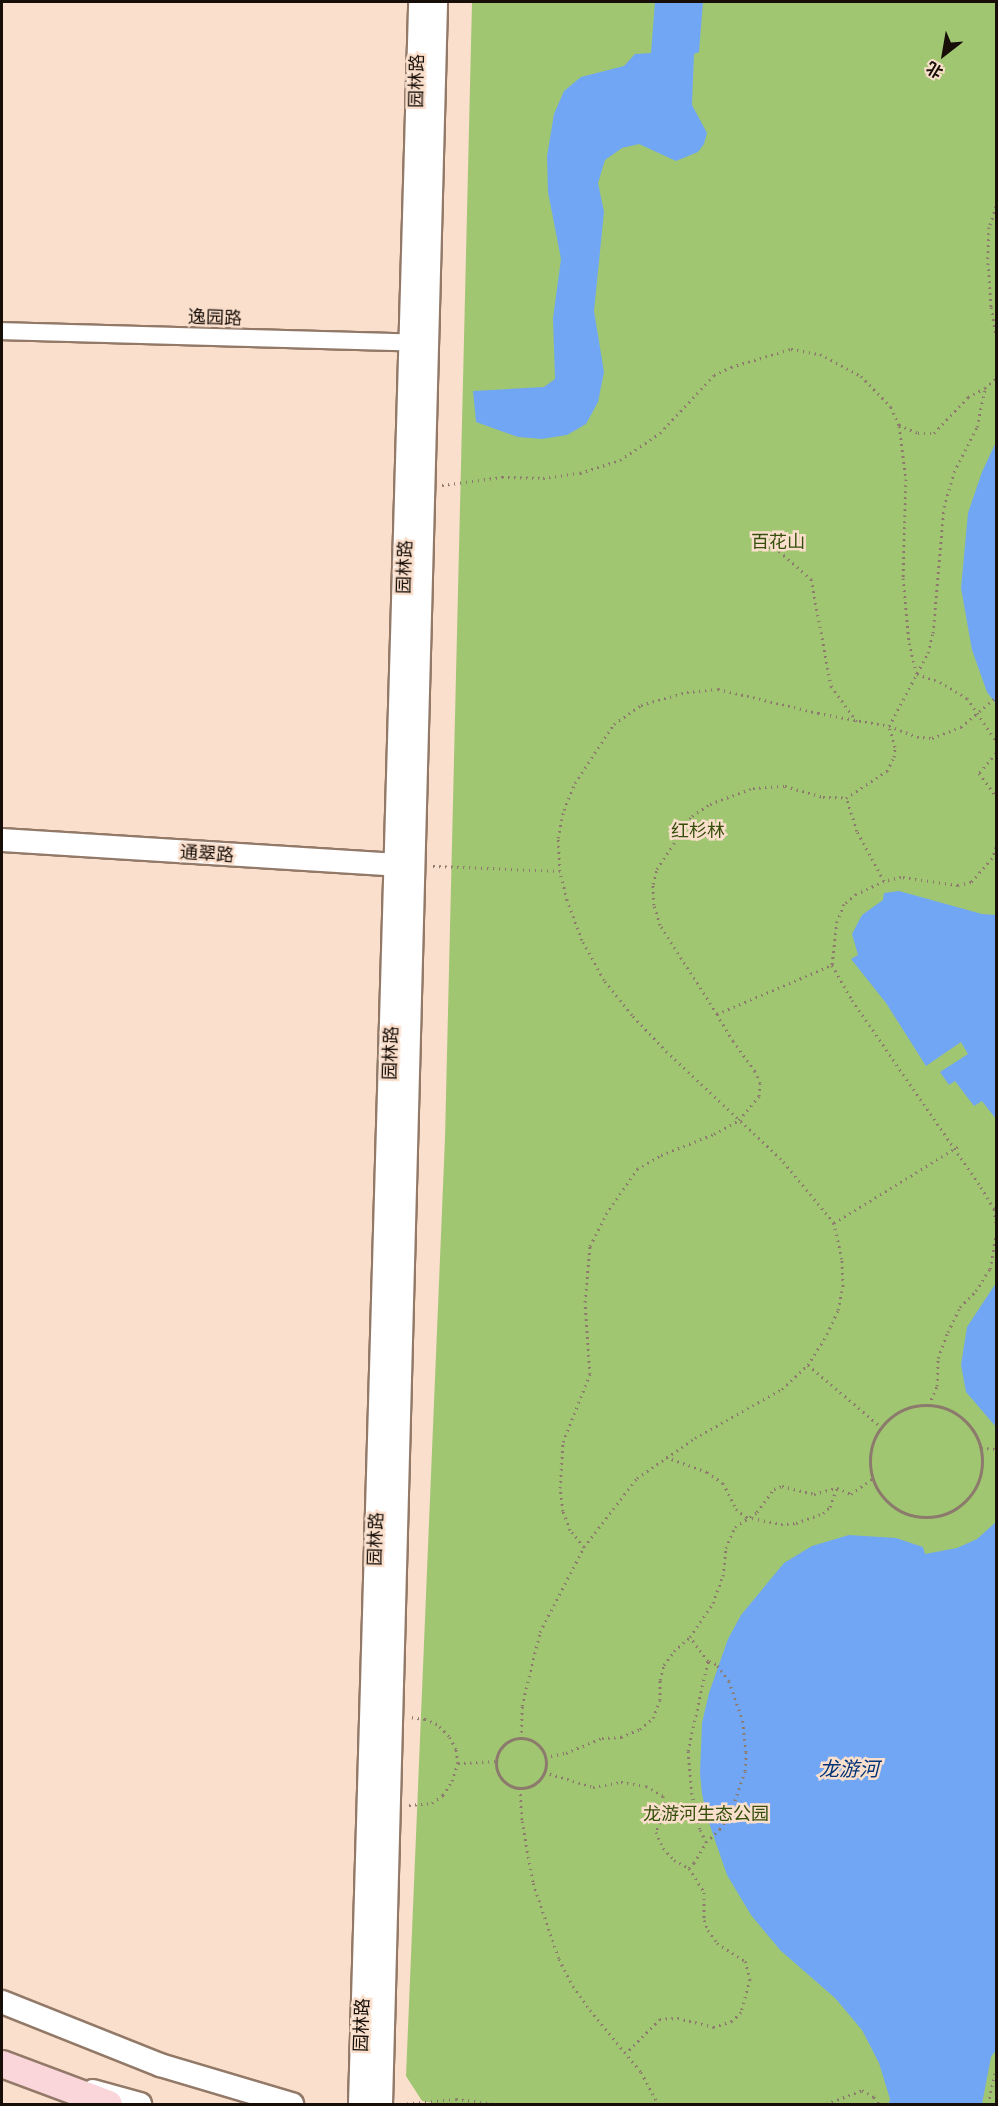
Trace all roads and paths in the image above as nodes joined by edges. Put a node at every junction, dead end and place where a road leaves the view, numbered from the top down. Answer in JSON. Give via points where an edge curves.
{"nodes":[{"id":1,"x":420,"y":2,"type":"edge"},
{"id":2,"x":436,"y":2,"type":"edge"},
{"id":3,"x":996,"y":206,"type":"edge"},
{"id":4,"x":2,"y":331,"type":"edge"},
{"id":5,"x":996,"y":334,"type":"edge"},
{"id":6,"x":419,"y":343,"type":"junction"},
{"id":7,"x":996,"y":378,"type":"edge"},
{"id":8,"x":985,"y":388,"type":"junction"},
{"id":9,"x":899,"y":426,"type":"junction"},
{"id":10,"x":423,"y":488,"type":"junction"},
{"id":11,"x":752,"y":540,"type":"dead end"},
{"id":12,"x":917,"y":674,"type":"junction"},
{"id":13,"x":996,"y":697,"type":"edge"},
{"id":14,"x":979,"y":712,"type":"junction"},
{"id":15,"x":857,"y":722,"type":"junction"},
{"id":16,"x":889,"y":726,"type":"junction"},
{"id":17,"x":996,"y":741,"type":"edge"},
{"id":18,"x":996,"y":753,"type":"edge"},
{"id":19,"x":996,"y":796,"type":"edge"},
{"id":20,"x":846,"y":798,"type":"junction"},
{"id":21,"x":2,"y":840,"type":"edge"},
{"id":22,"x":996,"y":847,"type":"edge"},
{"id":23,"x":405,"y":866,"type":"junction"},
{"id":24,"x":560,"y":871,"type":"junction"},
{"id":25,"x":884,"y":881,"type":"junction"},
{"id":26,"x":832,"y":965,"type":"junction"},
{"id":27,"x":717,"y":1014,"type":"junction"},
{"id":28,"x":739,"y":1120,"type":"junction"},
{"id":29,"x":962,"y":1144,"type":"dead end"},
{"id":30,"x":954,"y":1149,"type":"junction"},
{"id":31,"x":834,"y":1223,"type":"junction"},
{"id":32,"x":996,"y":1226,"type":"edge"},
{"id":33,"x":996,"y":1234,"type":"edge"},
{"id":34,"x":808,"y":1365,"type":"junction"},
{"id":35,"x":929,"y":1405,"type":"junction"},
{"id":36,"x":881,"y":1427,"type":"junction"},
{"id":37,"x":981,"y":1448,"type":"junction"},
{"id":38,"x":996,"y":1449,"type":"edge"},
{"id":39,"x":666,"y":1457,"type":"junction"},
{"id":40,"x":873,"y":1478,"type":"junction"},
{"id":41,"x":837,"y":1488,"type":"junction"},
{"id":42,"x":746,"y":1517,"type":"junction"},
{"id":43,"x":584,"y":1547,"type":"junction"},
{"id":44,"x":690,"y":1637,"type":"junction"},
{"id":45,"x":708,"y":1661,"type":"junction"},
{"id":46,"x":390,"y":1715,"type":"junction"},
{"id":47,"x":521,"y":1738,"type":"junction"},
{"id":48,"x":545,"y":1757,"type":"junction"},
{"id":49,"x":496,"y":1761,"type":"junction"},
{"id":50,"x":458,"y":1763,"type":"junction"},
{"id":51,"x":544,"y":1772,"type":"junction"},
{"id":52,"x":520,"y":1788,"type":"junction"},
{"id":53,"x":387,"y":1806,"type":"junction"},
{"id":54,"x":706,"y":1842,"type":"junction"},
{"id":55,"x":688,"y":1868,"type":"junction"},
{"id":56,"x":2,"y":2002,"type":"edge"},
{"id":57,"x":626,"y":2053,"type":"junction"},
{"id":58,"x":7,"y":2066,"type":"edge"},
{"id":59,"x":996,"y":2070,"type":"edge"},
{"id":60,"x":109,"y":2104,"type":"edge"},
{"id":61,"x":140,"y":2104,"type":"edge"},
{"id":62,"x":292,"y":2104,"type":"edge"},
{"id":63,"x":360,"y":2104,"type":"edge"},
{"id":64,"x":381,"y":2104,"type":"edge"},
{"id":65,"x":399,"y":2104,"type":"edge"},
{"id":66,"x":497,"y":2104,"type":"edge"},
{"id":67,"x":658,"y":2104,"type":"edge"},
{"id":68,"x":826,"y":2104,"type":"edge"},
{"id":69,"x":879,"y":2104,"type":"edge"},
{"id":70,"x":988,"y":2104,"type":"edge"}],
"edges":[{"from":1,"to":6,"type":"street","name":"园林路"},
{"from":2,"to":6,"type":"street","name":"园林路"},
{"from":3,"to":5,"type":"path","via":[[989,227],[987,263]]},
{"from":4,"to":6,"type":"street","name":"逸园路"},
{"from":6,"to":10,"type":"street","name":"园林路"},
{"from":6,"to":23,"type":"street","name":"园林路"},
{"from":7,"to":8,"type":"path"},
{"from":8,"to":9,"type":"path","via":[[968,397],[934,433],[918,433]]},
{"from":8,"to":12,"type":"path","via":[[977,427],[954,472],[944,507],[933,633]]},
{"from":9,"to":10,"type":"path","via":[[891,407],[861,376],[820,354],[791,349],[714,375],[660,432],[620,460],[580,473],[543,478],[502,477]]},
{"from":9,"to":12,"type":"path","via":[[906,479],[903,578],[909,643]]},
{"from":10,"to":23,"type":"street","name":"园林路"},
{"from":11,"to":15,"type":"path","via":[[779,551],[810,579],[831,686]]},
{"from":12,"to":14,"type":"path","via":[[967,698]]},
{"from":12,"to":16,"type":"path"},
{"from":13,"to":14,"type":"path"},
{"from":14,"to":16,"type":"path","via":[[961,728],[932,738],[917,737]]},
{"from":14,"to":17,"type":"path"},
{"from":15,"to":16,"type":"path"},
{"from":15,"to":24,"type":"path","via":[[718,689],[687,692],[641,705],[614,724],[575,783],[558,838]]},
{"from":16,"to":20,"type":"path","via":[[895,747],[887,771]]},
{"from":18,"to":19,"type":"path","via":[[979,773]]},
{"from":20,"to":25,"type":"path","via":[[857,831]]},
{"from":20,"to":27,"type":"path","via":[[824,797],[785,786],[753,788],[710,804],[692,816],[662,860],[653,884],[660,925]]},
{"from":21,"to":23,"type":"street","name":"通翠路"},
{"from":22,"to":25,"type":"path","via":[[992,858],[971,882],[958,885],[901,878]]},
{"from":23,"to":24,"type":"path"},
{"from":23,"to":46,"type":"street","name":"园林路"},
{"from":23,"to":63,"type":"street","name":"园林路"},
{"from":24,"to":28,"type":"path","via":[[582,940],[604,980],[667,1052]]},
{"from":25,"to":26,"type":"path","via":[[843,904]]},
{"from":26,"to":27,"type":"path"},
{"from":26,"to":30,"type":"path"},
{"from":27,"to":28,"type":"path","via":[[760,1083],[759,1096]]},
{"from":28,"to":31,"type":"path","via":[[781,1159]]},
{"from":28,"to":43,"type":"path","via":[[637,1169],[606,1214],[590,1246],[585,1302],[590,1374],[563,1442],[560,1488],[562,1511],[570,1530]]},
{"from":29,"to":30,"type":"path"},
{"from":30,"to":31,"type":"path"},
{"from":30,"to":32,"type":"path","via":[[994,1209]]},
{"from":31,"to":34,"type":"path","via":[[843,1286],[838,1310]]},
{"from":33,"to":35,"type":"path","via":[[990,1269],[960,1307],[948,1332],[938,1358],[937,1386]]},
{"from":34,"to":36,"type":"path"},
{"from":34,"to":39,"type":"path","via":[[782,1389]]},
{"from":35,"to":36,"type":"path","via":[[894,1414]]},
{"from":35,"to":37,"type":"path","via":[[962,1417]]},
{"from":36,"to":40,"type":"path","via":[[870,1460]]},
{"from":37,"to":38,"type":"path"},
{"from":37,"to":40,"type":"path","via":[[983,1467],[966,1501],[950,1512],[932,1517],[913,1516],[895,1508],[881,1494]]},
{"from":39,"to":42,"type":"path","via":[[707,1472],[723,1483],[736,1509]]},
{"from":39,"to":43,"type":"path","via":[[638,1478]]},
{"from":40,"to":41,"type":"path","via":[[851,1494]]},
{"from":41,"to":42,"type":"path","via":[[814,1494],[782,1486],[763,1501],[757,1512]]},
{"from":41,"to":42,"type":"path","via":[[830,1506],[822,1513],[796,1523]]},
{"from":42,"to":44,"type":"path","via":[[735,1527],[726,1548],[723,1576],[713,1603]]},
{"from":43,"to":47,"type":"path","via":[[540,1632],[522,1706]]},
{"from":44,"to":45,"type":"path"},
{"from":44,"to":48,"type":"path","via":[[664,1665],[660,1700],[653,1718],[640,1729]]},
{"from":45,"to":54,"type":"path","via":[[688,1751],[692,1794]]},
{"from":45,"to":54,"type":"path","via":[[716,1664],[733,1690],[743,1722],[746,1752],[745,1771],[731,1812]]},
{"from":46,"to":50,"type":"path","via":[[437,1724],[449,1736]]},
{"from":46,"to":53,"type":"street","name":"园林路"},
{"from":47,"to":48,"type":"path","via":[[536,1743]]},
{"from":47,"to":49,"type":"path","via":[[507,1742]]},
{"from":48,"to":51,"type":"path"},
{"from":49,"to":50,"type":"path"},
{"from":49,"to":52,"type":"path","via":[[505,1782]]},
{"from":50,"to":53,"type":"path","via":[[443,1795],[432,1803]]},
{"from":51,"to":52,"type":"path","via":[[534,1783]]},
{"from":51,"to":55,"type":"path","via":[[593,1787],[621,1782],[646,1786],[663,1796],[664,1811],[656,1832],[663,1848]]},
{"from":52,"to":57,"type":"path","via":[[533,1883],[559,1959],[579,1994]]},
{"from":53,"to":64,"type":"street","name":"园林路"},
{"from":54,"to":55,"type":"path"},
{"from":55,"to":57,"type":"path","via":[[704,1892],[708,1930],[717,1943],[745,1961],[750,1979],[748,1994],[741,2012],[732,2021],[714,2027],[679,2018],[660,2019]]},
{"from":56,"to":62,"type":"street","via":[[160,2066]]},
{"from":57,"to":67,"type":"path"},
{"from":58,"to":60,"type":"main road"},
{"from":58,"to":61,"type":"street"},
{"from":59,"to":70,"type":"path"},
{"from":65,"to":66,"type":"path","via":[[456,2099]]},
{"from":68,"to":69,"type":"path","via":[[862,2090]]}]}
